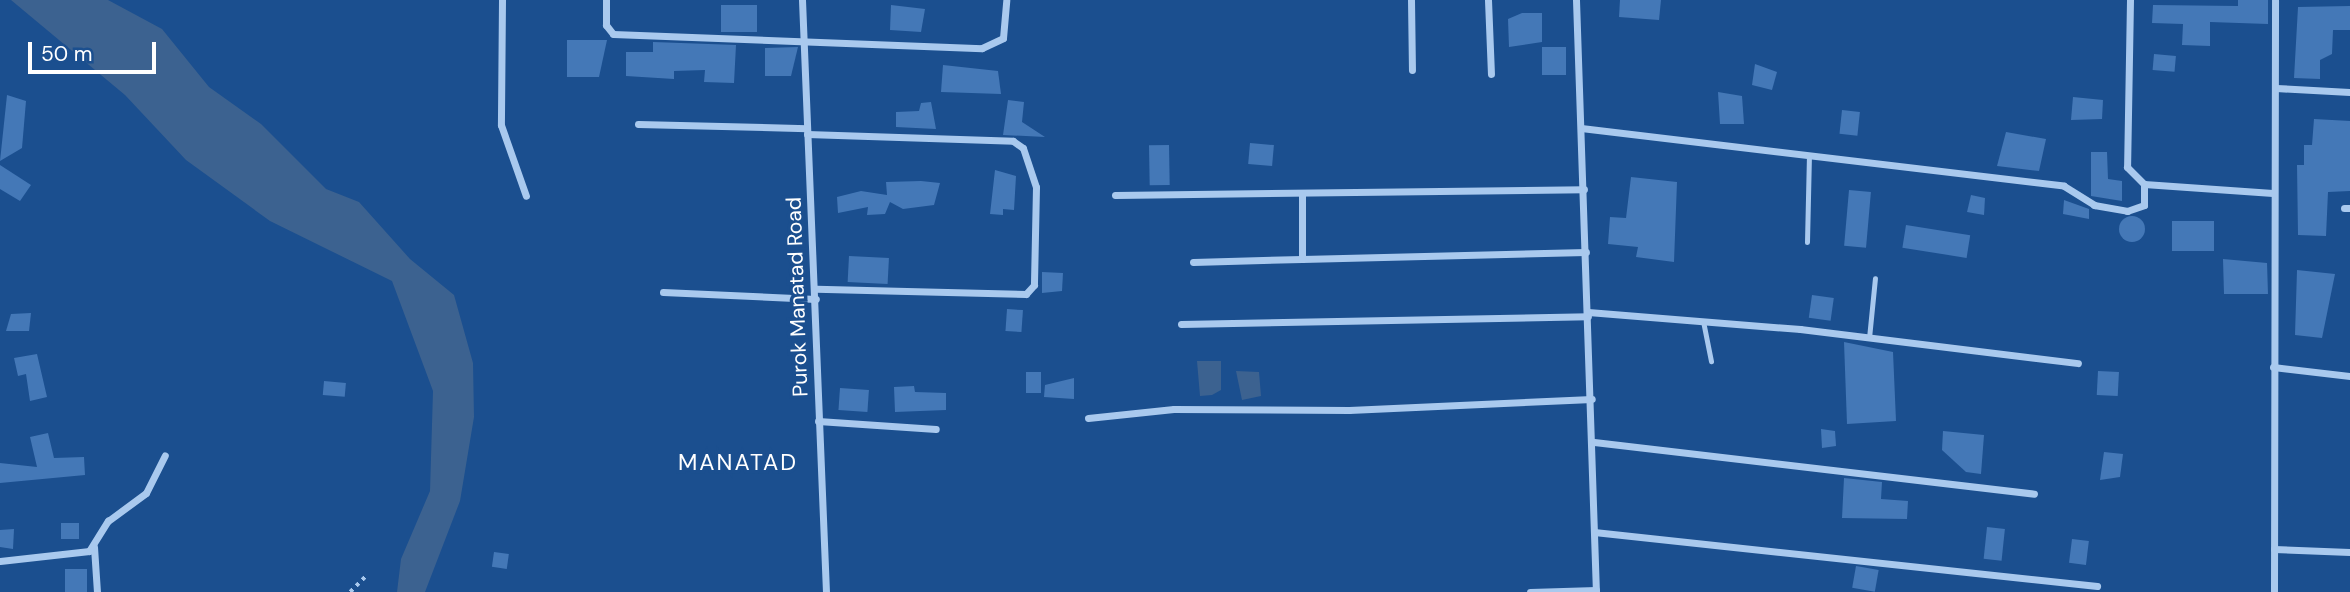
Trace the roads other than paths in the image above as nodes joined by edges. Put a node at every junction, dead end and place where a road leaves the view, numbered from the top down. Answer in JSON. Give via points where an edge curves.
{"nodes":[{"id":1,"x":502,"y":0,"type":"edge"},
{"id":2,"x":607,"y":0,"type":"edge"},
{"id":3,"x":802,"y":0,"type":"edge"},
{"id":4,"x":1006,"y":0,"type":"edge"},
{"id":5,"x":1411,"y":0,"type":"edge"},
{"id":6,"x":1488,"y":0,"type":"edge"},
{"id":7,"x":1576,"y":0,"type":"edge"},
{"id":8,"x":2130,"y":0,"type":"edge"},
{"id":9,"x":2275,"y":0,"type":"edge"},
{"id":10,"x":802,"y":42,"type":"junction"},
{"id":11,"x":1412,"y":70,"type":"dead end"},
{"id":12,"x":1491,"y":74,"type":"dead end"},
{"id":13,"x":2276,"y":88,"type":"junction"},
{"id":14,"x":2350,"y":92,"type":"edge"},
{"id":15,"x":638,"y":124,"type":"dead end"},
{"id":16,"x":1581,"y":128,"type":"junction"},
{"id":17,"x":807,"y":131,"type":"junction"},
{"id":18,"x":1809,"y":155,"type":"junction"},
{"id":19,"x":2144,"y":184,"type":"junction"},
{"id":20,"x":1584,"y":189,"type":"junction"},
{"id":21,"x":2273,"y":193,"type":"junction"},
{"id":22,"x":1115,"y":195,"type":"dead end"},
{"id":23,"x":1302,"y":195,"type":"junction"},
{"id":24,"x":526,"y":196,"type":"dead end"},
{"id":25,"x":1807,"y":242,"type":"dead end"},
{"id":26,"x":1586,"y":252,"type":"junction"},
{"id":27,"x":1302,"y":259,"type":"junction"},
{"id":28,"x":1193,"y":262,"type":"dead end"},
{"id":29,"x":1875,"y":278,"type":"dead end"},
{"id":30,"x":816,"y":289,"type":"junction"},
{"id":31,"x":663,"y":292,"type":"dead end"},
{"id":32,"x":816,"y":299,"type":"junction"},
{"id":33,"x":1588,"y":314,"type":"junction"},
{"id":34,"x":1703,"y":321,"type":"junction"},
{"id":35,"x":1181,"y":324,"type":"dead end"},
{"id":36,"x":1869,"y":338,"type":"junction"},
{"id":37,"x":1711,"y":361,"type":"dead end"},
{"id":38,"x":2078,"y":363,"type":"dead end"},
{"id":39,"x":2273,"y":367,"type":"junction"},
{"id":40,"x":2350,"y":376,"type":"edge"},
{"id":41,"x":1592,"y":399,"type":"junction"},
{"id":42,"x":1088,"y":418,"type":"dead end"},
{"id":43,"x":818,"y":421,"type":"junction"},
{"id":44,"x":936,"y":429,"type":"dead end"},
{"id":45,"x":1594,"y":442,"type":"junction"},
{"id":46,"x":164,"y":456,"type":"dead end"},
{"id":47,"x":2034,"y":494,"type":"dead end"},
{"id":48,"x":1594,"y":532,"type":"junction"},
{"id":49,"x":94,"y":547,"type":"junction"},
{"id":50,"x":2274,"y":549,"type":"junction"},
{"id":51,"x":2350,"y":552,"type":"edge"},
{"id":52,"x":0,"y":561,"type":"edge"},
{"id":53,"x":2097,"y":586,"type":"dead end"},
{"id":54,"x":1596,"y":591,"type":"edge"},
{"id":55,"x":97,"y":592,"type":"edge"},
{"id":56,"x":826,"y":592,"type":"edge"},
{"id":57,"x":1530,"y":592,"type":"edge"},
{"id":58,"x":2274,"y":592,"type":"edge"}],
"edges":[{"from":1,"to":24,"type":"street","via":[[501,125]]},
{"from":2,"to":10,"type":"street","via":[[606,25],[613,34]]},
{"from":3,"to":10,"type":"street","name":"Purok Manatad Road"},
{"from":4,"to":10,"type":"street","via":[[1003,38],[994,47]]},
{"from":5,"to":11,"type":"street"},
{"from":6,"to":12,"type":"street"},
{"from":7,"to":16,"type":"street"},
{"from":8,"to":19,"type":"street","via":[[2127,167]]},
{"from":9,"to":13,"type":"street"},
{"from":10,"to":17,"type":"street","name":"Purok Manatad Road"},
{"from":13,"to":14,"type":"street"},
{"from":13,"to":21,"type":"street"},
{"from":15,"to":17,"type":"street"},
{"from":16,"to":18,"type":"street"},
{"from":16,"to":20,"type":"street"},
{"from":17,"to":30,"type":"street","name":"Purok Manatad Road"},
{"from":17,"to":30,"type":"street","via":[[1013,141],[1023,148],[1036,187],[1034,285],[1026,294]]},
{"from":18,"to":19,"type":"street","via":[[2064,186],[2094,205],[2127,211],[2144,205]]},
{"from":18,"to":25,"type":"lane"},
{"from":19,"to":21,"type":"street"},
{"from":20,"to":23,"type":"street","via":[[1459,187]]},
{"from":20,"to":26,"type":"street"},
{"from":21,"to":39,"type":"street"},
{"from":22,"to":23,"type":"street"},
{"from":23,"to":27,"type":"street"},
{"from":26,"to":27,"type":"street"},
{"from":26,"to":33,"type":"street"},
{"from":27,"to":28,"type":"street"},
{"from":29,"to":36,"type":"lane"},
{"from":30,"to":32,"type":"street","name":"Purok Manatad Road"},
{"from":31,"to":32,"type":"street"},
{"from":32,"to":43,"type":"street","name":"Purok Manatad Road"},
{"from":33,"to":34,"type":"street"},
{"from":33,"to":35,"type":"street"},
{"from":33,"to":41,"type":"street"},
{"from":34,"to":36,"type":"street"},
{"from":34,"to":37,"type":"lane"},
{"from":36,"to":38,"type":"street"},
{"from":39,"to":40,"type":"street"},
{"from":39,"to":50,"type":"street"},
{"from":41,"to":42,"type":"street","via":[[1349,410],[1174,409]]},
{"from":41,"to":45,"type":"street"},
{"from":43,"to":44,"type":"street"},
{"from":43,"to":56,"type":"street","name":"Purok Manatad Road"},
{"from":45,"to":47,"type":"street"},
{"from":45,"to":48,"type":"street"},
{"from":46,"to":49,"type":"street","via":[[146,493],[108,521]]},
{"from":48,"to":53,"type":"street"},
{"from":48,"to":54,"type":"street"},
{"from":49,"to":52,"type":"street","via":[[77,556]]},
{"from":49,"to":55,"type":"street"},
{"from":50,"to":51,"type":"street"},
{"from":50,"to":58,"type":"street"},
{"from":54,"to":57,"type":"street"}]}
